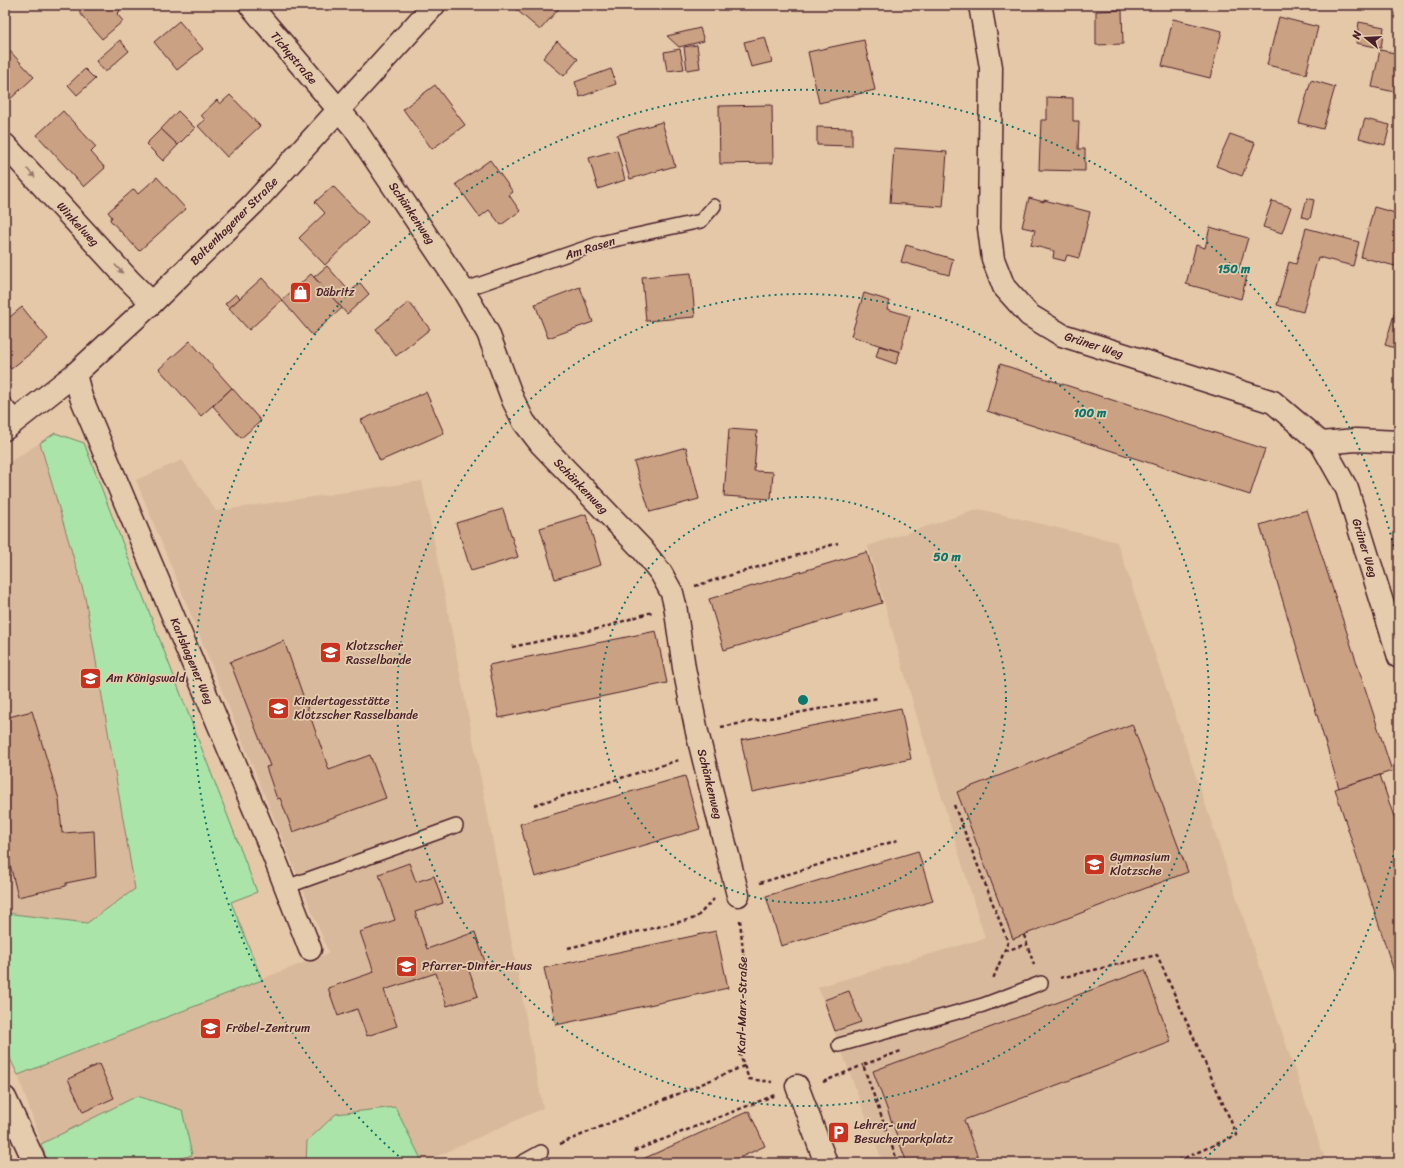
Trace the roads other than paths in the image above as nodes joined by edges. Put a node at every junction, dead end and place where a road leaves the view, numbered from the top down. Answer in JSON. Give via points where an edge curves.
{"nodes":[{"id":1,"x":250,"y":5,"type":"edge"},
{"id":2,"x":434,"y":5,"type":"edge"},
{"id":3,"x":980,"y":5,"type":"edge"},
{"id":4,"x":339,"y":110,"type":"junction"},
{"id":5,"x":5,"y":145,"type":"edge"},
{"id":6,"x":714,"y":206,"type":"dead end"},
{"id":7,"x":463,"y":290,"type":"junction"},
{"id":8,"x":152,"y":302,"type":"junction"},
{"id":9,"x":75,"y":374,"type":"junction"},
{"id":10,"x":9,"y":418,"type":"edge"},
{"id":11,"x":1399,"y":442,"type":"edge"},
{"id":12,"x":1321,"y":443,"type":"junction"},
{"id":13,"x":1399,"y":657,"type":"edge"},
{"id":14,"x":456,"y":826,"type":"dead end"},
{"id":15,"x":286,"y":887,"type":"junction"},
{"id":16,"x":737,"y":887,"type":"road end"},
{"id":17,"x":310,"y":949,"type":"dead end"},
{"id":18,"x":1041,"y":983,"type":"road end"},
{"id":19,"x":839,"y":1046,"type":"dead end"},
{"id":20,"x":798,"y":1088,"type":"road end"},
{"id":21,"x":5,"y":1098,"type":"edge"},
{"id":22,"x":541,"y":1152,"type":"road end"},
{"id":23,"x":35,"y":1163,"type":"edge"},
{"id":24,"x":521,"y":1163,"type":"edge"},
{"id":25,"x":826,"y":1163,"type":"edge"}],
"edges":[{"from":1,"to":4,"type":"street","name":"Tichystraße"},
{"from":2,"to":4,"type":"street","name":"Boltenhagener Straße"},
{"from":3,"to":12,"type":"street","name":"Grüner Weg","via":[[991,67],[989,228],[993,259],[1004,287],[1029,315],[1062,335],[1273,402]]},
{"from":4,"to":7,"type":"street","name":"Schänkenweg","via":[[355,129]]},
{"from":4,"to":8,"type":"street","name":"Boltenhagener Straße","via":[[253,204]]},
{"from":5,"to":8,"type":"street","name":"Winkelweg","one_way":true},
{"from":6,"to":7,"type":"lane","name":"Am Rasen","via":[[701,221],[600,243]]},
{"from":7,"to":16,"type":"street","name":"Schänkenweg","via":[[488,333],[524,422],[541,444],[642,549],[661,573],[673,599],[697,732]]},
{"from":8,"to":9,"type":"street","name":"Boltenhagener Straße"},
{"from":9,"to":10,"type":"street","name":"Boltenhagener Straße"},
{"from":9,"to":15,"type":"street","name":"Karlshagener Weg","via":[[81,397]]},
{"from":11,"to":12,"type":"street","via":[[1356,440]]},
{"from":12,"to":13,"type":"street","name":"Grüner Weg","via":[[1347,489]]},
{"from":14,"to":15,"type":"lane"},
{"from":15,"to":17,"type":"street","name":"Karlshagener Weg"},
{"from":18,"to":19,"type":"lane","via":[[983,1005]]},
{"from":20,"to":25,"type":"street"},
{"from":21,"to":23,"type":"street"},
{"from":22,"to":24,"type":"lane"}]}
